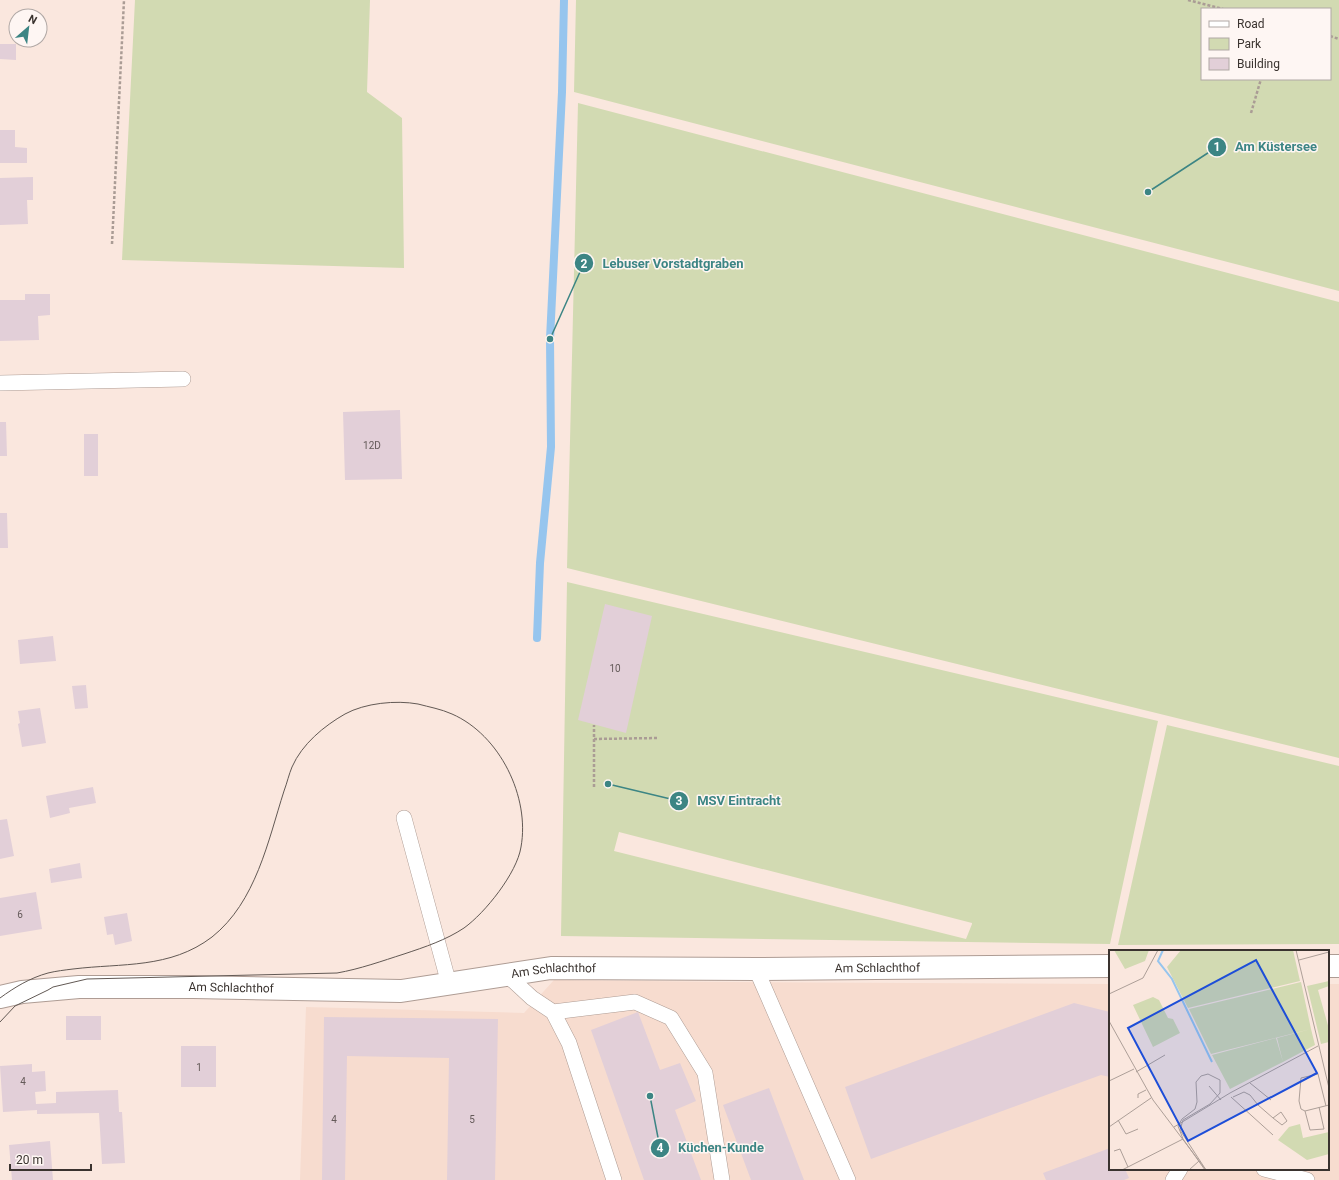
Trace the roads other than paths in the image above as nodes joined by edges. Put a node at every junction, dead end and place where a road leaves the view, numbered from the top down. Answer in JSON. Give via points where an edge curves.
{"nodes":[{"id":1,"x":183,"y":379,"type":"dead end"},
{"id":2,"x":0,"y":383,"type":"edge"},
{"id":3,"x":404,"y":818,"type":"dead end"},
{"id":4,"x":1109,"y":966,"type":"edge"},
{"id":5,"x":756,"y":969,"type":"junction"},
{"id":6,"x":507,"y":975,"type":"junction"},
{"id":7,"x":449,"y":984,"type":"junction"},
{"id":8,"x":0,"y":997,"type":"edge"},
{"id":9,"x":553,"y":1012,"type":"junction"},
{"id":10,"x":1179,"y":1170,"type":"edge"},
{"id":11,"x":1268,"y":1170,"type":"edge"},
{"id":12,"x":614,"y":1180,"type":"edge"},
{"id":13,"x":722,"y":1180,"type":"edge"},
{"id":14,"x":848,"y":1180,"type":"edge"},
{"id":15,"x":1173,"y":1180,"type":"edge"},
{"id":16,"x":1307,"y":1180,"type":"edge"}],
"edges":[{"from":1,"to":2,"type":"lane"},
{"from":3,"to":7,"type":"lane"},
{"from":4,"to":5,"type":"street","name":"Am Schlachthof"},
{"from":5,"to":6,"type":"street","name":"Am Schlachthof","via":[[551,968]]},
{"from":5,"to":14,"type":"lane"},
{"from":6,"to":7,"type":"street","name":"Am Schlachthof"},
{"from":6,"to":9,"type":"lane","via":[[532,998]]},
{"from":7,"to":8,"type":"street","name":"Am Schlachthof","via":[[401,991],[79,987],[22,992]]},
{"from":9,"to":12,"type":"lane","via":[[569,1043]]},
{"from":9,"to":13,"type":"lane","via":[[635,1002],[671,1018],[705,1073]]},
{"from":10,"to":15,"type":"lane"},
{"from":11,"to":16,"type":"lane"}]}
